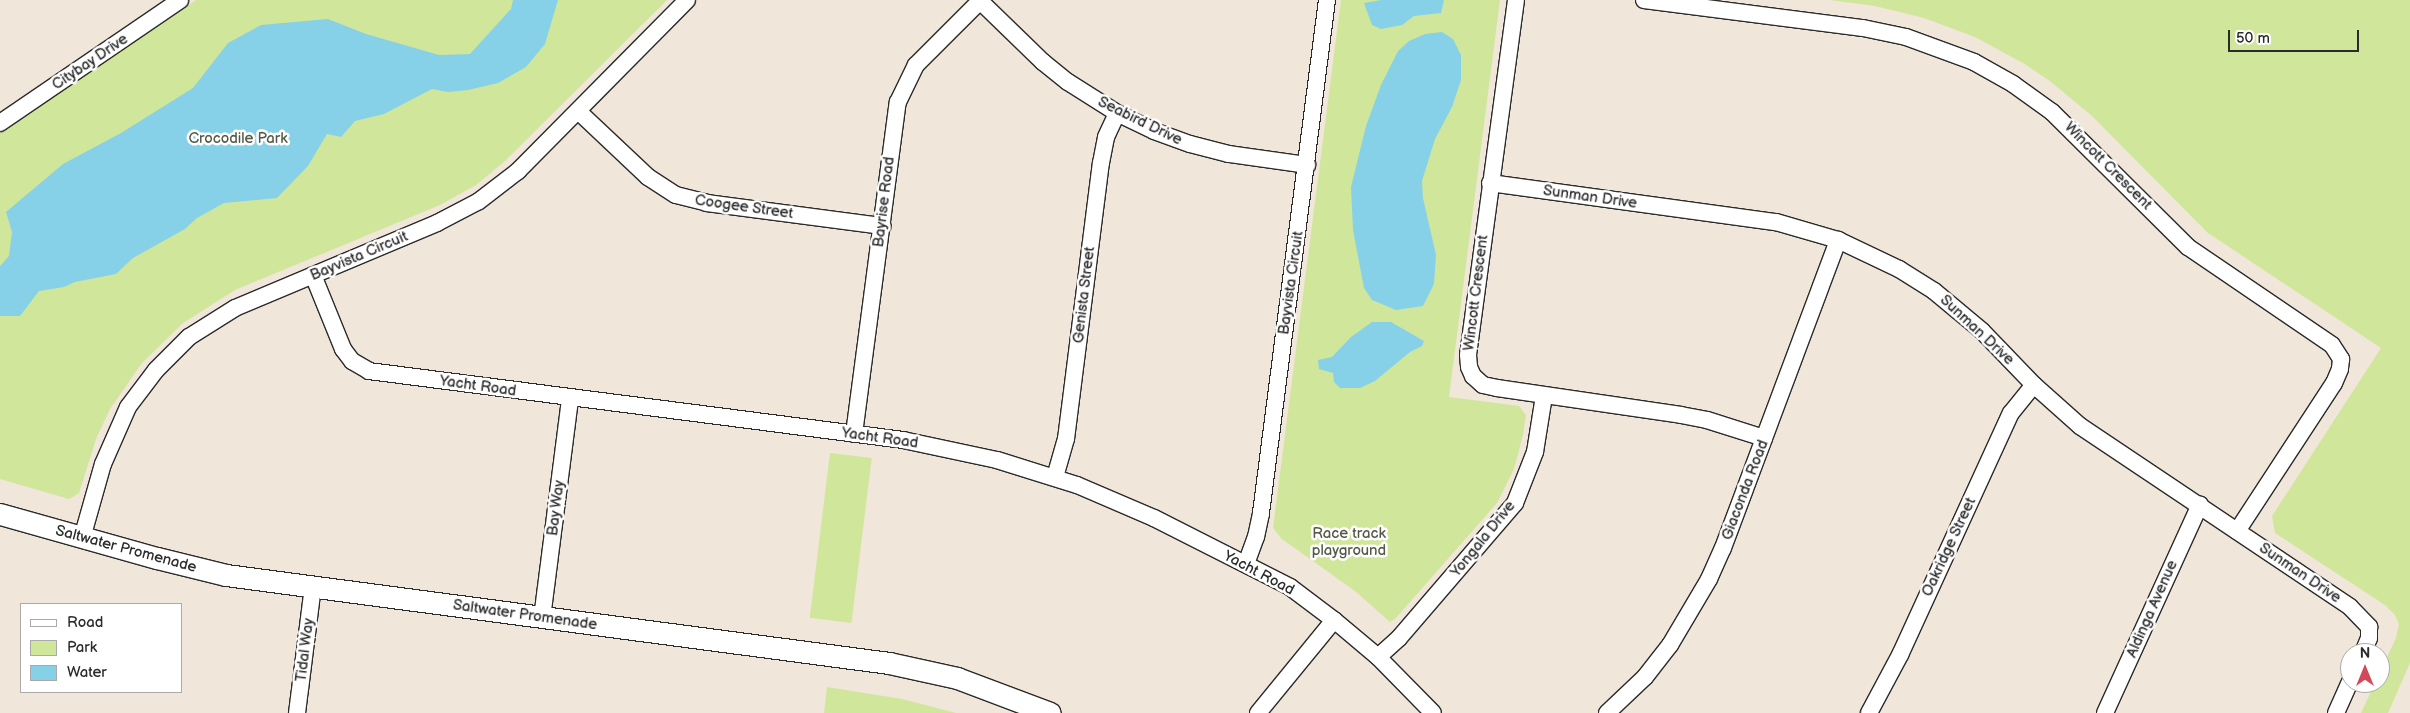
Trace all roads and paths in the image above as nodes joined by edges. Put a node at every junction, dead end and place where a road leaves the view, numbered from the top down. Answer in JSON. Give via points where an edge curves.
{"nodes":[{"id":1,"x":180,"y":0,"type":"edge"},
{"id":2,"x":687,"y":0,"type":"edge"},
{"id":3,"x":980,"y":0,"type":"edge"},
{"id":4,"x":1327,"y":0,"type":"edge"},
{"id":5,"x":1516,"y":0,"type":"edge"},
{"id":6,"x":1644,"y":0,"type":"edge"},
{"id":7,"x":159,"y":6,"type":"edge"},
{"id":8,"x":578,"y":111,"type":"junction"},
{"id":9,"x":1117,"y":113,"type":"junction"},
{"id":10,"x":0,"y":123,"type":"edge"},
{"id":11,"x":1306,"y":165,"type":"junction"},
{"id":12,"x":1490,"y":183,"type":"junction"},
{"id":13,"x":882,"y":226,"type":"junction"},
{"id":14,"x":1838,"y":240,"type":"junction"},
{"id":15,"x":313,"y":275,"type":"junction"},
{"id":16,"x":2034,"y":385,"type":"junction"},
{"id":17,"x":1544,"y":396,"type":"junction"},
{"id":18,"x":570,"y":398,"type":"junction"},
{"id":19,"x":854,"y":434,"type":"junction"},
{"id":20,"x":1764,"y":438,"type":"junction"},
{"id":21,"x":1055,"y":477,"type":"junction"},
{"id":22,"x":2200,"y":505,"type":"junction"},
{"id":23,"x":0,"y":514,"type":"edge"},
{"id":24,"x":2237,"y":531,"type":"junction"},
{"id":25,"x":82,"y":538,"type":"junction"},
{"id":26,"x":1246,"y":564,"type":"junction"},
{"id":27,"x":313,"y":587,"type":"junction"},
{"id":28,"x":542,"y":618,"type":"junction"},
{"id":29,"x":1334,"y":620,"type":"junction"},
{"id":30,"x":2366,"y":643,"type":"edge"},
{"id":31,"x":1378,"y":657,"type":"junction"},
{"id":32,"x":2345,"y":693,"type":"edge"},
{"id":33,"x":297,"y":713,"type":"edge"},
{"id":34,"x":1050,"y":713,"type":"edge"},
{"id":35,"x":1258,"y":713,"type":"edge"},
{"id":36,"x":1433,"y":713,"type":"edge"},
{"id":37,"x":1607,"y":713,"type":"edge"},
{"id":38,"x":1870,"y":713,"type":"edge"},
{"id":39,"x":2105,"y":713,"type":"edge"},
{"id":40,"x":2336,"y":713,"type":"edge"}],
"edges":[{"from":1,"to":7,"type":"street","name":"Citybay Drive"},
{"from":2,"to":8,"type":"street","name":"Bayvista Circuit"},
{"from":3,"to":9,"type":"street","name":"Seabird Drive","via":[[1043,62]]},
{"from":3,"to":13,"type":"street","name":"Bayrise Road","via":[[932,47],[906,83],[898,102]]},
{"from":4,"to":11,"type":"street","name":"Bayvista Circuit"},
{"from":5,"to":12,"type":"street","name":"Wincott Crescent"},
{"from":6,"to":24,"type":"street","name":"Wincott Crescent","via":[[1863,28],[1906,37],[1974,62],[2013,84],[2052,112],[2188,247],[2332,345],[2341,359],[2334,383]]},
{"from":7,"to":10,"type":"street","name":"Citybay Drive"},
{"from":8,"to":13,"type":"street","name":"Coogee Street","via":[[648,177],[676,195],[707,203]]},
{"from":8,"to":15,"type":"street","name":"Bayvista Circuit","via":[[518,171],[479,201],[437,223]]},
{"from":9,"to":11,"type":"street","name":"Seabird Drive","via":[[1190,144],[1229,154]]},
{"from":9,"to":21,"type":"street","name":"Genista Street","via":[[1106,137],[1101,163],[1066,439]]},
{"from":11,"to":26,"type":"street","name":"Bayvista Circuit","via":[[1261,513]]},
{"from":12,"to":14,"type":"street","name":"Sunman Drive","via":[[1776,222]]},
{"from":12,"to":17,"type":"street","name":"Wincott Crescent","via":[[1469,366],[1473,376],[1483,385]]},
{"from":13,"to":19,"type":"street","name":"Bayrise Road"},
{"from":14,"to":16,"type":"street","name":"Sunman Drive","via":[[1900,269],[1934,291],[1982,331]]},
{"from":14,"to":20,"type":"street","name":"Giaconda Road"},
{"from":15,"to":18,"type":"street","name":"Yacht Road","via":[[343,349],[360,367],[383,374]]},
{"from":15,"to":25,"type":"street","name":"Bayvista Circuit","via":[[255,298],[214,320],[189,337],[156,370],[119,424],[103,464]]},
{"from":16,"to":22,"type":"street","name":"Sunman Drive","via":[[2080,426]]},
{"from":16,"to":38,"type":"street","name":"Oakridge Street","via":[[2011,413]]},
{"from":17,"to":20,"type":"street","name":"Wincott Crescent","via":[[1698,418]]},
{"from":17,"to":31,"type":"street","name":"Yongala Drive","via":[[1535,452],[1515,503]]},
{"from":18,"to":19,"type":"street","name":"Yacht Road"},
{"from":18,"to":28,"type":"street","name":"Bay Way"},
{"from":19,"to":21,"type":"street","name":"Yacht Road","via":[[964,452]]},
{"from":20,"to":37,"type":"street","name":"Giaconda Road","via":[[1723,548],[1689,615],[1645,677]]},
{"from":21,"to":26,"type":"street","name":"Yacht Road","via":[[1127,505]]},
{"from":22,"to":24,"type":"street","name":"Sunman Drive"},
{"from":22,"to":39,"type":"street","name":"Aldinga Avenue"},
{"from":23,"to":25,"type":"street","name":"Saltwater Promenade"},
{"from":24,"to":30,"type":"street","name":"Sunman Drive","via":[[2360,615],[2370,632]]},
{"from":25,"to":27,"type":"street","name":"Saltwater Promenade","via":[[226,575]]},
{"from":26,"to":29,"type":"street","name":"Yacht Road","via":[[1290,587]]},
{"from":27,"to":28,"type":"street","name":"Saltwater Promenade"},
{"from":27,"to":33,"type":"street","name":"Tidal Way"},
{"from":28,"to":34,"type":"street","name":"Saltwater Promenade","via":[[889,663],[957,678]]},
{"from":29,"to":31,"type":"street","name":"Yacht Road"},
{"from":29,"to":35,"type":"street"},
{"from":31,"to":36,"type":"street","name":"Yacht Road"},
{"from":32,"to":40,"type":"street"}]}
